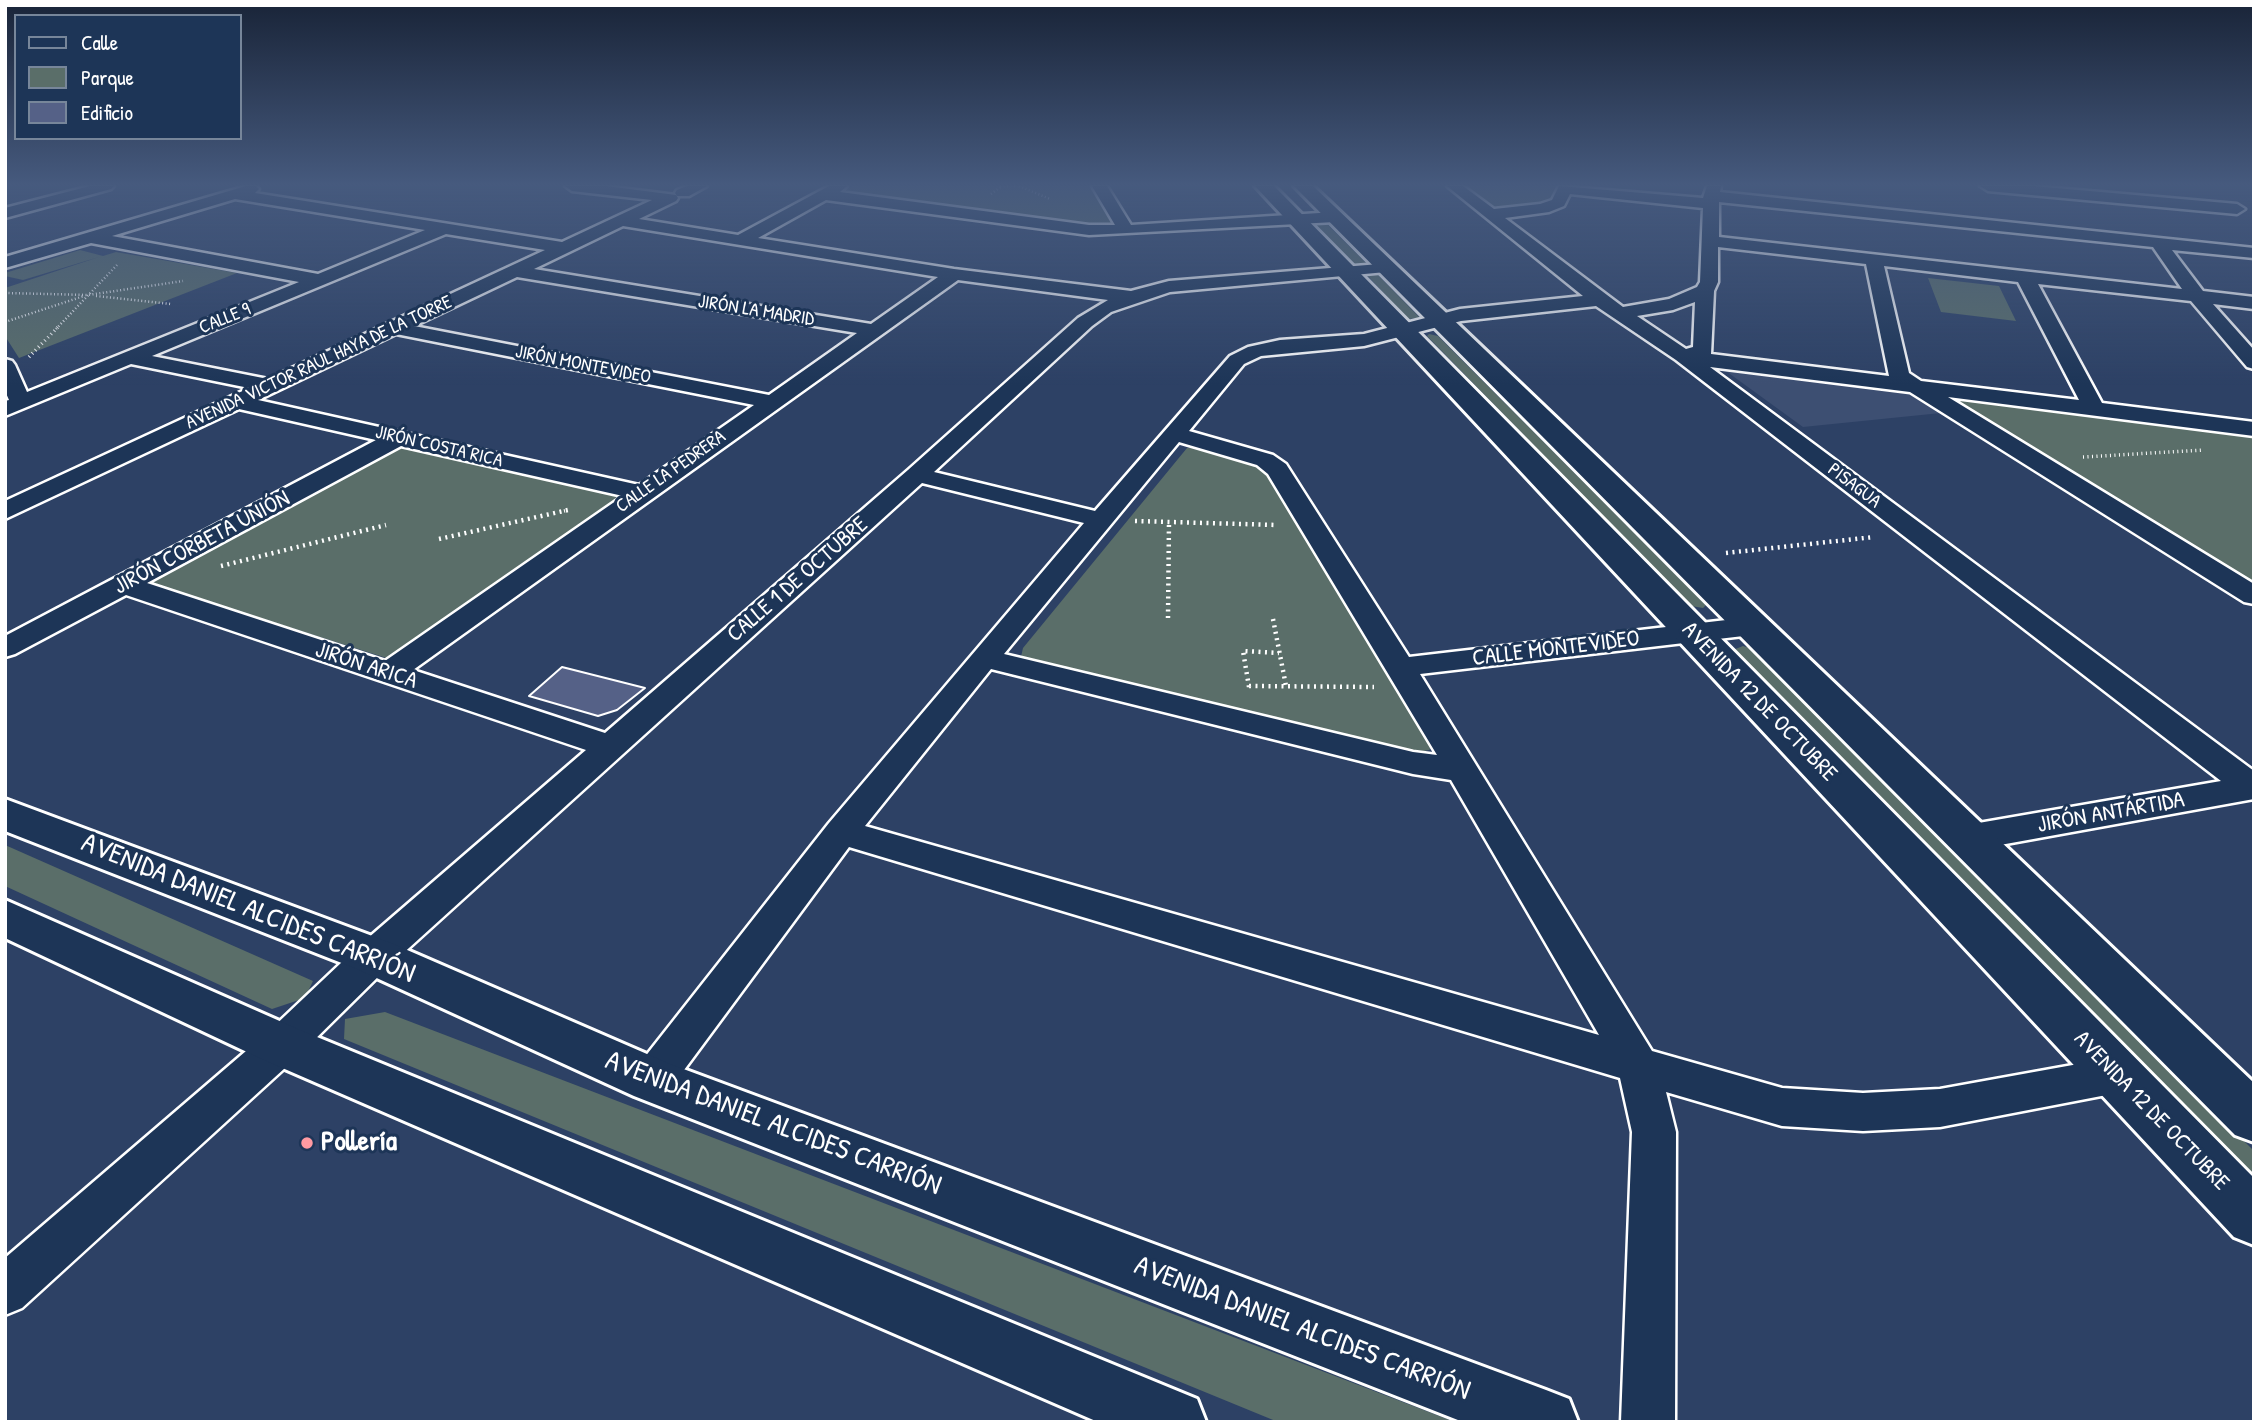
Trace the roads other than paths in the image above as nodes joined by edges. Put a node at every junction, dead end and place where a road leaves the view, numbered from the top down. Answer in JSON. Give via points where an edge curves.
{"nodes":[{"id":1,"x":40,"y":253,"type":"edge"},
{"id":2,"x":170,"y":253,"type":"edge"},
{"id":3,"x":386,"y":253,"type":"edge"},
{"id":4,"x":554,"y":253,"type":"edge"},
{"id":5,"x":825,"y":253,"type":"edge"},
{"id":6,"x":1334,"y":253,"type":"edge"},
{"id":7,"x":1371,"y":253,"type":"edge"},
{"id":8,"x":1542,"y":253,"type":"edge"},
{"id":9,"x":1710,"y":253,"type":"edge"},
{"id":10,"x":1810,"y":253,"type":"edge"},
{"id":11,"x":2165,"y":253,"type":"edge"},
{"id":12,"x":1874,"y":260,"type":"junction"},
{"id":13,"x":5,"y":263,"type":"edge"},
{"id":14,"x":1386,"y":267,"type":"junction"},
{"id":15,"x":514,"y":271,"type":"junction"},
{"id":16,"x":1346,"y":271,"type":"junction"},
{"id":17,"x":954,"y":274,"type":"junction"},
{"id":18,"x":2025,"y":277,"type":"junction"},
{"id":19,"x":320,"y":280,"type":"junction"},
{"id":20,"x":1705,"y":291,"type":"junction"},
{"id":21,"x":1131,"y":297,"type":"junction"},
{"id":22,"x":2197,"y":297,"type":"junction"},
{"id":23,"x":2254,"y":303,"type":"edge"},
{"id":24,"x":1610,"y":306,"type":"junction"},
{"id":25,"x":1441,"y":321,"type":"junction"},
{"id":26,"x":394,"y":328,"type":"junction"},
{"id":27,"x":1403,"y":330,"type":"junction"},
{"id":28,"x":873,"y":331,"type":"junction"},
{"id":29,"x":1683,"y":356,"type":"junction"},
{"id":30,"x":130,"y":358,"type":"junction"},
{"id":31,"x":2254,"y":363,"type":"edge"},
{"id":32,"x":8,"y":371,"type":"edge"},
{"id":33,"x":1913,"y":384,"type":"junction"},
{"id":34,"x":270,"y":386,"type":"junction"},
{"id":35,"x":772,"y":401,"type":"junction"},
{"id":36,"x":236,"y":402,"type":"junction"},
{"id":37,"x":13,"y":406,"type":"edge"},
{"id":38,"x":2094,"y":408,"type":"junction"},
{"id":39,"x":2254,"y":429,"type":"edge"},
{"id":40,"x":1173,"y":434,"type":"junction"},
{"id":41,"x":398,"y":438,"type":"junction"},
{"id":42,"x":916,"y":475,"type":"junction"},
{"id":43,"x":642,"y":493,"type":"junction"},
{"id":44,"x":5,"y":511,"type":"edge"},
{"id":45,"x":1102,"y":520,"type":"junction"},
{"id":46,"x":124,"y":585,"type":"junction"},
{"id":47,"x":2254,"y":596,"type":"edge"},
{"id":48,"x":1752,"y":626,"type":"junction"},
{"id":49,"x":1693,"y":633,"type":"junction"},
{"id":50,"x":5,"y":648,"type":"edge"},
{"id":51,"x":984,"y":658,"type":"junction"},
{"id":52,"x":390,"y":673,"type":"junction"},
{"id":53,"x":1407,"y":677,"type":"junction"},
{"id":54,"x":609,"y":746,"type":"junction"},
{"id":55,"x":1462,"y":770,"type":"junction"},
{"id":56,"x":2253,"y":788,"type":"edge"},
{"id":57,"x":5,"y":814,"type":"edge"},
{"id":58,"x":841,"y":832,"type":"junction"},
{"id":59,"x":1967,"y":838,"type":"junction"},
{"id":60,"x":5,"y":918,"type":"edge"},
{"id":61,"x":374,"y":956,"type":"junction"},
{"id":62,"x":282,"y":1045,"type":"junction"},
{"id":63,"x":1638,"y":1065,"type":"junction"},
{"id":64,"x":2117,"y":1075,"type":"junction"},
{"id":65,"x":652,"y":1080,"type":"junction"},
{"id":66,"x":2249,"y":1109,"type":"edge"},
{"id":67,"x":2254,"y":1218,"type":"edge"},
{"id":68,"x":5,"y":1291,"type":"edge"},
{"id":69,"x":1174,"y":1422,"type":"edge"},
{"id":70,"x":1546,"y":1422,"type":"edge"},
{"id":71,"x":1648,"y":1422,"type":"edge"}],
"edges":[{"from":1,"to":13,"type":"street"},
{"from":2,"to":19,"type":"street"},
{"from":3,"to":19,"type":"street","name":"CALLE 9"},
{"from":4,"to":15,"type":"street","name":"AVENIDA VICTOR RAUL HAYA DE LA TORRE"},
{"from":5,"to":17,"type":"street"},
{"from":6,"to":16,"type":"main road","name":"AVENIDA 12 DE OCTUBRE"},
{"from":7,"to":14,"type":"main road","name":"AVENIDA 12 DE OCTUBRE"},
{"from":8,"to":24,"type":"street","name":"PISAGUA"},
{"from":9,"to":20,"type":"street"},
{"from":10,"to":12,"type":"street"},
{"from":11,"to":22,"type":"street"},
{"from":12,"to":18,"type":"street"},
{"from":12,"to":33,"type":"street","via":[[1899,376]]},
{"from":14,"to":16,"type":"street","name":"CALLE 1 DE OCTUBRE"},
{"from":14,"to":25,"type":"main road","name":"AVENIDA 12 DE OCTUBRE"},
{"from":15,"to":26,"type":"street","name":"AVENIDA VICTOR RAUL HAYA DE LA TORRE"},
{"from":15,"to":28,"type":"street","name":"JIRÓN LA MADRID"},
{"from":16,"to":21,"type":"street","name":"CALLE 1 DE OCTUBRE","via":[[1168,287]]},
{"from":16,"to":27,"type":"main road","name":"AVENIDA 12 DE OCTUBRE"},
{"from":17,"to":21,"type":"street"},
{"from":17,"to":28,"type":"street","name":"CALLE LA PEDRERA"},
{"from":18,"to":22,"type":"street"},
{"from":18,"to":38,"type":"street"},
{"from":19,"to":30,"type":"street","name":"CALLE 9"},
{"from":20,"to":24,"type":"street","via":[[1673,304]]},
{"from":20,"to":29,"type":"street","via":[[1703,351]]},
{"from":21,"to":42,"type":"street","name":"CALLE 1 DE OCTUBRE","via":[[1085,322]]},
{"from":22,"to":23,"type":"street"},
{"from":22,"to":31,"type":"street"},
{"from":24,"to":25,"type":"street","via":[[1476,312]]},
{"from":24,"to":29,"type":"street","name":"PISAGUA"},
{"from":25,"to":27,"type":"street"},
{"from":25,"to":48,"type":"main road","name":"AVENIDA 12 DE OCTUBRE"},
{"from":26,"to":34,"type":"street","name":"AVENIDA VICTOR RAUL HAYA DE LA TORRE"},
{"from":26,"to":35,"type":"street","name":"JIRÓN MONTEVIDEO"},
{"from":27,"to":40,"type":"street","via":[[1364,340],[1255,351],[1237,360]]},
{"from":27,"to":49,"type":"main road","name":"AVENIDA 12 DE OCTUBRE"},
{"from":28,"to":35,"type":"street","name":"CALLE LA PEDRERA"},
{"from":29,"to":33,"type":"street"},
{"from":29,"to":56,"type":"street","name":"PISAGUA"},
{"from":30,"to":34,"type":"street"},
{"from":30,"to":37,"type":"street","name":"CALLE 9"},
{"from":32,"to":37,"type":"street"},
{"from":33,"to":38,"type":"street"},
{"from":33,"to":47,"type":"street"},
{"from":34,"to":36,"type":"street","name":"AVENIDA VICTOR RAUL HAYA DE LA TORRE"},
{"from":35,"to":43,"type":"street","name":"CALLE LA PEDRERA"},
{"from":36,"to":41,"type":"street","name":"JIRÓN COSTA RICA"},
{"from":36,"to":44,"type":"street","name":"AVENIDA VICTOR RAUL HAYA DE LA TORRE"},
{"from":38,"to":39,"type":"street"},
{"from":40,"to":45,"type":"street"},
{"from":40,"to":53,"type":"street","via":[[1227,447],[1277,469]]},
{"from":41,"to":43,"type":"street","name":"JIRÓN COSTA RICA"},
{"from":41,"to":46,"type":"street","name":"JIRÓN CORBETA UNIÓN"},
{"from":42,"to":45,"type":"street"},
{"from":42,"to":54,"type":"street","name":"CALLE 1 DE OCTUBRE"},
{"from":43,"to":52,"type":"street","name":"CALLE LA PEDRERA"},
{"from":45,"to":51,"type":"street"},
{"from":46,"to":50,"type":"street","name":"JIRÓN CORBETA UNIÓN"},
{"from":46,"to":52,"type":"street","name":"JIRÓN ARICA"},
{"from":48,"to":49,"type":"street","name":"CALLE MONTEVIDEO"},
{"from":48,"to":59,"type":"main road","name":"AVENIDA 12 DE OCTUBRE"},
{"from":49,"to":53,"type":"street","name":"CALLE MONTEVIDEO"},
{"from":49,"to":64,"type":"main road","name":"AVENIDA 12 DE OCTUBRE"},
{"from":51,"to":55,"type":"street","via":[[1413,763]]},
{"from":51,"to":58,"type":"street"},
{"from":52,"to":54,"type":"street","name":"JIRÓN ARICA"},
{"from":53,"to":55,"type":"street"},
{"from":54,"to":61,"type":"street","name":"CALLE 1 DE OCTUBRE"},
{"from":55,"to":63,"type":"street"},
{"from":56,"to":59,"type":"street","name":"JIRÓN ANTÁRTIDA"},
{"from":57,"to":61,"type":"main road","name":"AVENIDA DANIEL ALCIDES CARRIÓN"},
{"from":58,"to":63,"type":"street"},
{"from":58,"to":65,"type":"street"},
{"from":59,"to":66,"type":"main road","name":"AVENIDA 12 DE OCTUBRE"},
{"from":60,"to":62,"type":"main road"},
{"from":61,"to":62,"type":"street","name":"CALLE 1 DE OCTUBRE"},
{"from":61,"to":65,"type":"main road","name":"AVENIDA DANIEL ALCIDES CARRIÓN"},
{"from":62,"to":68,"type":"street","name":"CALLE 1 DE OCTUBRE"},
{"from":62,"to":69,"type":"main road"},
{"from":63,"to":64,"type":"street","via":[[1782,1107],[1863,1112],[1940,1108]]},
{"from":63,"to":71,"type":"street","via":[[1654,1132]]},
{"from":64,"to":67,"type":"main road","name":"AVENIDA 12 DE OCTUBRE"},
{"from":65,"to":70,"type":"main road","name":"AVENIDA DANIEL ALCIDES CARRIÓN"}]}
